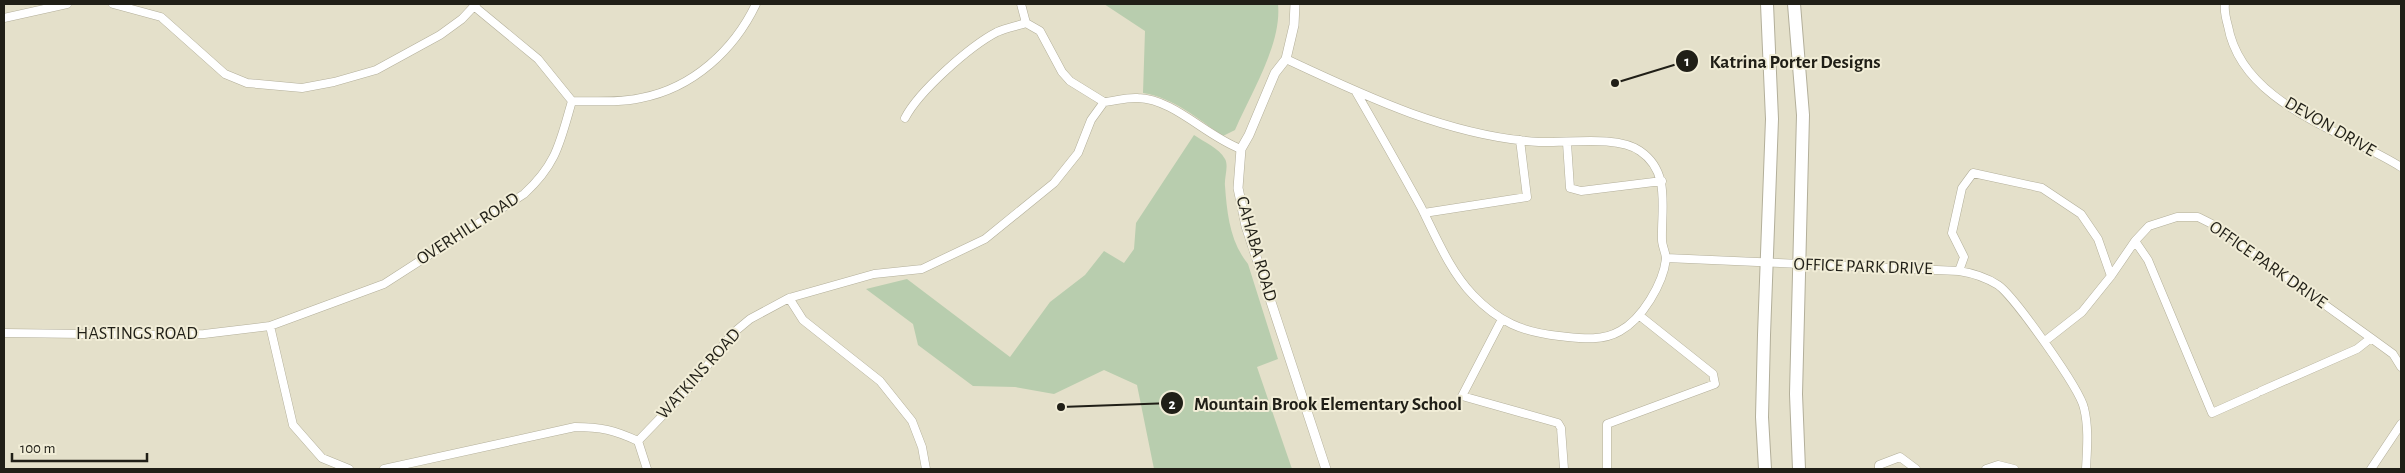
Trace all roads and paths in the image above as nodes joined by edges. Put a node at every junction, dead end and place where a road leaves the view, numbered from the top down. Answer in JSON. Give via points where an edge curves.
{"nodes":[{"id":1,"x":67,"y":4,"type":"edge"},
{"id":2,"x":113,"y":4,"type":"edge"},
{"id":3,"x":756,"y":4,"type":"edge"},
{"id":4,"x":1021,"y":4,"type":"edge"},
{"id":5,"x":1295,"y":4,"type":"edge"},
{"id":6,"x":1767,"y":4,"type":"edge"},
{"id":7,"x":1794,"y":4,"type":"edge"},
{"id":8,"x":2225,"y":4,"type":"edge"},
{"id":9,"x":475,"y":5,"type":"edge"},
{"id":10,"x":4,"y":18,"type":"edge"},
{"id":11,"x":1026,"y":23,"type":"junction"},
{"id":12,"x":1286,"y":59,"type":"junction"},
{"id":13,"x":1356,"y":92,"type":"junction"},
{"id":14,"x":572,"y":101,"type":"junction"},
{"id":15,"x":1104,"y":102,"type":"junction"},
{"id":16,"x":905,"y":118,"type":"dead end"},
{"id":17,"x":1520,"y":140,"type":"junction"},
{"id":18,"x":1567,"y":143,"type":"junction"},
{"id":19,"x":1241,"y":150,"type":"junction"},
{"id":20,"x":2401,"y":167,"type":"edge"},
{"id":21,"x":1662,"y":181,"type":"junction"},
{"id":22,"x":1424,"y":213,"type":"junction"},
{"id":23,"x":2134,"y":241,"type":"junction"},
{"id":24,"x":1666,"y":258,"type":"junction"},
{"id":25,"x":1766,"y":263,"type":"junction"},
{"id":26,"x":1801,"y":265,"type":"junction"},
{"id":27,"x":1959,"y":271,"type":"junction"},
{"id":28,"x":2111,"y":276,"type":"junction"},
{"id":29,"x":789,"y":298,"type":"junction"},
{"id":30,"x":1640,"y":316,"type":"junction"},
{"id":31,"x":1501,"y":321,"type":"junction"},
{"id":32,"x":270,"y":326,"type":"junction"},
{"id":33,"x":4,"y":333,"type":"edge"},
{"id":34,"x":2371,"y":338,"type":"junction"},
{"id":35,"x":2045,"y":341,"type":"junction"},
{"id":36,"x":2401,"y":367,"type":"edge"},
{"id":37,"x":2401,"y":424,"type":"edge"},
{"id":38,"x":638,"y":441,"type":"junction"},
{"id":39,"x":1764,"y":448,"type":"junction"},
{"id":40,"x":349,"y":469,"type":"edge"},
{"id":41,"x":384,"y":469,"type":"edge"},
{"id":42,"x":648,"y":469,"type":"edge"},
{"id":43,"x":926,"y":469,"type":"edge"},
{"id":44,"x":1326,"y":469,"type":"edge"},
{"id":45,"x":1564,"y":469,"type":"edge"},
{"id":46,"x":1607,"y":469,"type":"edge"},
{"id":47,"x":1759,"y":469,"type":"edge"},
{"id":48,"x":1764,"y":469,"type":"edge"},
{"id":49,"x":1770,"y":469,"type":"edge"},
{"id":50,"x":1799,"y":469,"type":"edge"},
{"id":51,"x":1879,"y":469,"type":"edge"},
{"id":52,"x":1916,"y":469,"type":"edge"},
{"id":53,"x":1986,"y":469,"type":"edge"},
{"id":54,"x":2014,"y":469,"type":"edge"},
{"id":55,"x":2086,"y":469,"type":"edge"},
{"id":56,"x":2371,"y":469,"type":"edge"}],
"edges":[{"from":1,"to":10,"type":"street"},
{"from":2,"to":9,"type":"street","via":[[161,17],[225,74],[247,83],[302,88],[376,70],[440,36]]},
{"from":3,"to":14,"type":"street","via":[[746,25],[728,49],[707,68],[675,87],[642,98],[612,102]]},
{"from":4,"to":11,"type":"street"},
{"from":5,"to":12,"type":"street","name":"CAHABA ROAD"},
{"from":6,"to":25,"type":"highway","via":[[1772,119]]},
{"from":7,"to":26,"type":"highway","via":[[1803,114]]},
{"from":8,"to":20,"type":"street","name":"DEVON DRIVE","via":[[2231,44],[2244,67],[2268,91],[2312,121]]},
{"from":9,"to":14,"type":"street","via":[[538,59]]},
{"from":11,"to":15,"type":"street","via":[[1040,31],[1066,77]]},
{"from":11,"to":16,"type":"street","via":[[997,32],[965,54],[913,103]]},
{"from":12,"to":13,"type":"street"},
{"from":12,"to":19,"type":"street","name":"CAHABA ROAD","via":[[1275,72]]},
{"from":13,"to":17,"type":"street","via":[[1464,131]]},
{"from":13,"to":22,"type":"street"},
{"from":14,"to":32,"type":"street","name":"OVERHILL ROAD","via":[[558,150],[542,177],[524,194],[384,284]]},
{"from":15,"to":19,"type":"street","via":[[1139,98],[1167,106]]},
{"from":15,"to":29,"type":"street","name":"WATKINS ROAD","via":[[1091,120],[1078,153],[1054,183],[985,239],[922,269],[874,274]]},
{"from":17,"to":18,"type":"street"},
{"from":17,"to":22,"type":"street","via":[[1527,197]]},
{"from":18,"to":21,"type":"street","via":[[1615,141],[1631,145],[1655,165]]},
{"from":18,"to":21,"type":"street","via":[[1570,188],[1581,191]]},
{"from":19,"to":44,"type":"street","name":"CAHABA ROAD","via":[[1238,188],[1246,226]]},
{"from":21,"to":24,"type":"street","via":[[1662,242]]},
{"from":22,"to":31,"type":"street","via":[[1451,264],[1472,294]]},
{"from":23,"to":28,"type":"street","name":"OFFICE PARK DRIVE"},
{"from":23,"to":34,"type":"street","name":"OFFICE PARK DRIVE","via":[[2150,226],[2177,217],[2198,217],[2214,225]]},
{"from":23,"to":34,"type":"street","via":[[2148,260],[2212,413],[2357,349]]},
{"from":24,"to":25,"type":"street","name":"OFFICE PARK DRIVE"},
{"from":24,"to":30,"type":"street","via":[[1650,301]]},
{"from":25,"to":26,"type":"street","name":"OFFICE PARK DRIVE"},
{"from":25,"to":39,"type":"highway"},
{"from":26,"to":27,"type":"street","name":"OFFICE PARK DRIVE"},
{"from":26,"to":50,"type":"highway","via":[[1796,394]]},
{"from":27,"to":28,"type":"street","via":[[1964,257],[1952,233],[1962,188],[1973,173],[2042,188],[2081,214],[2098,239]]},
{"from":27,"to":35,"type":"street","name":"OFFICE PARK DRIVE","via":[[1972,273],[2000,286]]},
{"from":28,"to":35,"type":"street","name":"OFFICE PARK DRIVE","via":[[2082,312]]},
{"from":29,"to":38,"type":"street","name":"WATKINS ROAD","via":[[750,319],[732,334],[692,385]]},
{"from":29,"to":43,"type":"street","via":[[803,320],[880,381],[912,422]]},
{"from":30,"to":31,"type":"street","via":[[1620,332],[1593,340],[1538,334]]},
{"from":30,"to":46,"type":"street","via":[[1713,374],[1715,384],[1607,424]]},
{"from":31,"to":45,"type":"street","via":[[1462,396],[1558,423]]},
{"from":32,"to":33,"type":"street","name":"HASTINGS ROAD","via":[[204,334]]},
{"from":32,"to":40,"type":"street","via":[[293,425],[322,458]]},
{"from":34,"to":36,"type":"street","name":"OFFICE PARK DRIVE","via":[[2393,354]]},
{"from":35,"to":55,"type":"street","name":"OFFICE PARK DRIVE","via":[[2084,406],[2088,428]]},
{"from":37,"to":56,"type":"street"},
{"from":38,"to":41,"type":"street","via":[[611,429],[575,427]]},
{"from":38,"to":42,"type":"street"},
{"from":39,"to":47,"type":"highway"},
{"from":39,"to":48,"type":"highway"},
{"from":39,"to":49,"type":"highway"},
{"from":51,"to":52,"type":"street","via":[[1879,465],[1900,457]]},
{"from":53,"to":54,"type":"street","via":[[1998,465]]}]}
